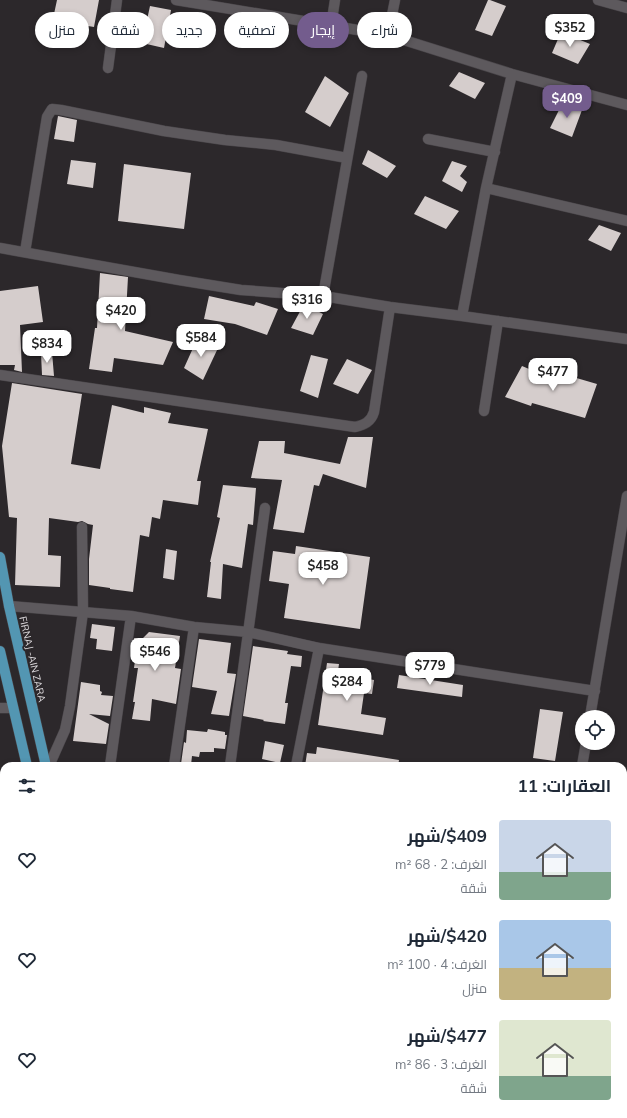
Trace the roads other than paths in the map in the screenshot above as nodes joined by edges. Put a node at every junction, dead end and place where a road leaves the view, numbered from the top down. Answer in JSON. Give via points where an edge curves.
{"nodes":[{"id":1,"x":117,"y":0,"type":"edge"},
{"id":2,"x":176,"y":0,"type":"edge"},
{"id":3,"x":335,"y":0,"type":"edge"},
{"id":4,"x":395,"y":0,"type":"edge"},
{"id":5,"x":598,"y":0,"type":"edge"},
{"id":6,"x":230,"y":4,"type":"edge"},
{"id":7,"x":627,"y":8,"type":"edge"},
{"id":8,"x":333,"y":12,"type":"edge"},
{"id":9,"x":393,"y":12,"type":"edge"},
{"id":10,"x":297,"y":19,"type":"edge"},
{"id":11,"x":412,"y":43,"type":"edge"},
{"id":12,"x":108,"y":68,"type":"dead end"},
{"id":13,"x":512,"y":74,"type":"junction"},
{"id":14,"x":362,"y":76,"type":"dead end"},
{"id":15,"x":627,"y":105,"type":"edge"},
{"id":16,"x":428,"y":139,"type":"dead end"},
{"id":17,"x":495,"y":152,"type":"junction"},
{"id":18,"x":347,"y":158,"type":"junction"},
{"id":19,"x":486,"y":188,"type":"junction"},
{"id":20,"x":627,"y":221,"type":"edge"},
{"id":21,"x":0,"y":248,"type":"edge"},
{"id":22,"x":25,"y":252,"type":"junction"},
{"id":23,"x":323,"y":296,"type":"junction"},
{"id":24,"x":390,"y":307,"type":"junction"},
{"id":25,"x":462,"y":316,"type":"junction"},
{"id":26,"x":498,"y":321,"type":"junction"},
{"id":27,"x":627,"y":339,"type":"edge"},
{"id":28,"x":0,"y":375,"type":"edge"},
{"id":29,"x":484,"y":411,"type":"dead end"},
{"id":30,"x":627,"y":496,"type":"edge"},
{"id":31,"x":265,"y":508,"type":"dead end"},
{"id":32,"x":82,"y":527,"type":"dead end"},
{"id":33,"x":0,"y":557,"type":"edge"},
{"id":34,"x":9,"y":606,"type":"junction"},
{"id":35,"x":83,"y":612,"type":"junction"},
{"id":36,"x":131,"y":616,"type":"junction"},
{"id":37,"x":194,"y":627,"type":"junction"},
{"id":38,"x":248,"y":632,"type":"junction"},
{"id":39,"x":319,"y":648,"type":"junction"},
{"id":40,"x":0,"y":650,"type":"edge"},
{"id":41,"x":595,"y":691,"type":"junction"},
{"id":42,"x":0,"y":708,"type":"edge"},
{"id":43,"x":13,"y":708,"type":"junction"},
{"id":44,"x":591,"y":710,"type":"edge"},
{"id":45,"x":585,"y":750,"type":"edge"},
{"id":46,"x":26,"y":762,"type":"edge"},
{"id":47,"x":45,"y":762,"type":"edge"},
{"id":48,"x":51,"y":762,"type":"edge"},
{"id":49,"x":111,"y":762,"type":"edge"},
{"id":50,"x":175,"y":762,"type":"edge"},
{"id":51,"x":231,"y":762,"type":"edge"},
{"id":52,"x":297,"y":762,"type":"edge"},
{"id":53,"x":583,"y":762,"type":"edge"}],
"edges":[{"from":1,"to":12,"type":"street"},
{"from":2,"to":6,"type":"street"},
{"from":3,"to":8,"type":"street"},
{"from":4,"to":9,"type":"street"},
{"from":5,"to":7,"type":"street"},
{"from":6,"to":10,"type":"street"},
{"from":11,"to":13,"type":"street"},
{"from":13,"to":15,"type":"street"},
{"from":13,"to":17,"type":"street"},
{"from":14,"to":18,"type":"street"},
{"from":16,"to":17,"type":"street"},
{"from":17,"to":19,"type":"street"},
{"from":18,"to":22,"type":"street","via":[[276,145],[164,131],[52,109],[47,118]]},
{"from":18,"to":23,"type":"street"},
{"from":19,"to":20,"type":"street"},
{"from":19,"to":25,"type":"street"},
{"from":21,"to":22,"type":"street"},
{"from":22,"to":23,"type":"street","via":[[241,290]]},
{"from":23,"to":24,"type":"street"},
{"from":24,"to":25,"type":"street"},
{"from":24,"to":28,"type":"street","via":[[373,417],[365,424],[355,427]]},
{"from":25,"to":26,"type":"street"},
{"from":26,"to":27,"type":"street"},
{"from":26,"to":29,"type":"street"},
{"from":30,"to":41,"type":"street"},
{"from":31,"to":38,"type":"street"},
{"from":32,"to":35,"type":"street"},
{"from":33,"to":34,"type":"main road","name":"FIRNAJ -AIN ZARA"},
{"from":34,"to":35,"type":"street"},
{"from":34,"to":47,"type":"main road","name":"FIRNAJ -AIN ZARA"},
{"from":35,"to":36,"type":"street"},
{"from":35,"to":48,"type":"street","via":[[65,730]]},
{"from":36,"to":37,"type":"street"},
{"from":36,"to":49,"type":"street"},
{"from":37,"to":38,"type":"street"},
{"from":37,"to":50,"type":"street"},
{"from":38,"to":39,"type":"street"},
{"from":38,"to":51,"type":"street"},
{"from":39,"to":41,"type":"street"},
{"from":39,"to":52,"type":"street"},
{"from":40,"to":43,"type":"main road"},
{"from":41,"to":44,"type":"street"},
{"from":42,"to":43,"type":"street"},
{"from":43,"to":46,"type":"main road"},
{"from":45,"to":53,"type":"street"}]}
